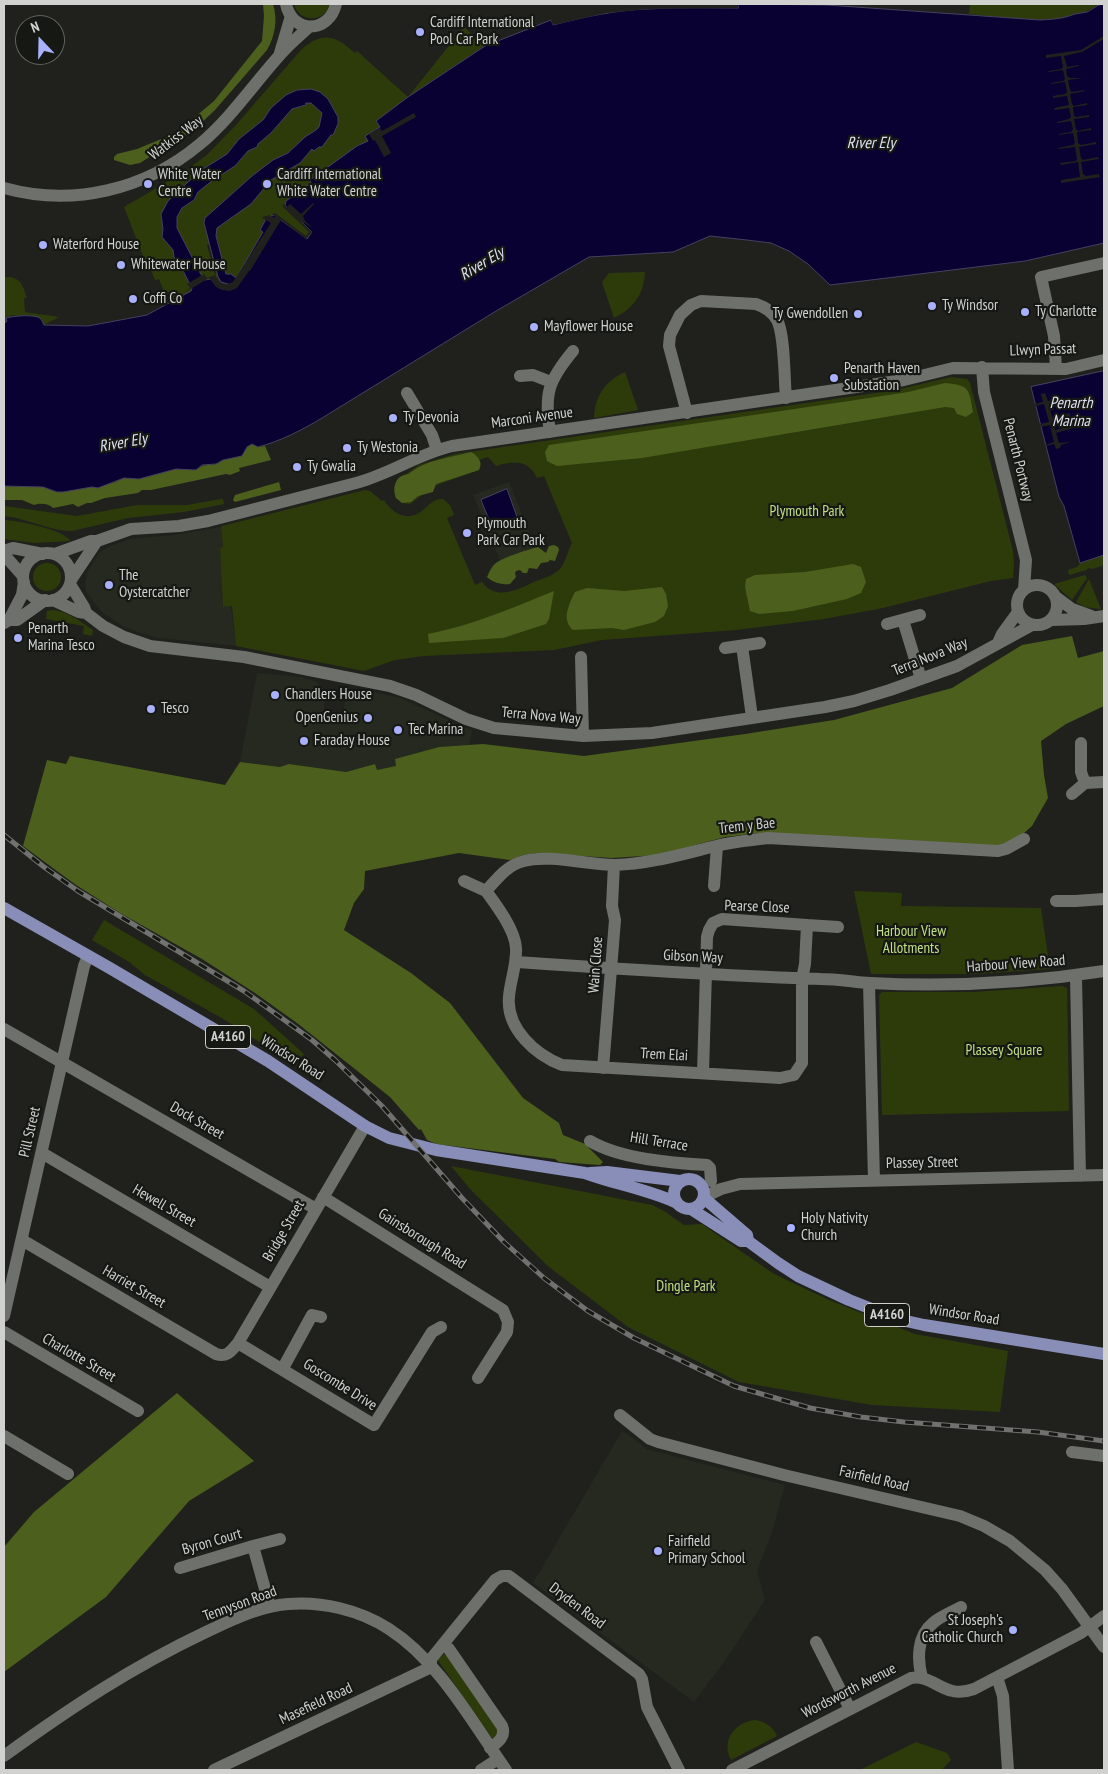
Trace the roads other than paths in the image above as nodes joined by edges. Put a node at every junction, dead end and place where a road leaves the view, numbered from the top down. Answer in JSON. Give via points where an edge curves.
{"nodes":[{"id":1,"x":286,"y":4,"type":"edge"},
{"id":2,"x":336,"y":4,"type":"edge"},
{"id":3,"x":291,"y":16,"type":"junction"},
{"id":4,"x":309,"y":26,"type":"junction"},
{"id":5,"x":279,"y":55,"type":"junction"},
{"id":6,"x":4,"y":188,"type":"edge"},
{"id":7,"x":1104,"y":263,"type":"edge"},
{"id":8,"x":573,"y":351,"type":"dead end"},
{"id":9,"x":1104,"y":360,"type":"edge"},
{"id":10,"x":982,"y":367,"type":"junction"},
{"id":11,"x":1056,"y":369,"type":"junction"},
{"id":12,"x":520,"y":376,"type":"dead end"},
{"id":13,"x":551,"y":382,"type":"junction"},
{"id":14,"x":407,"y":393,"type":"dead end"},
{"id":15,"x":786,"y":398,"type":"junction"},
{"id":16,"x":687,"y":413,"type":"junction"},
{"id":17,"x":550,"y":432,"type":"junction"},
{"id":18,"x":437,"y":450,"type":"junction"},
{"id":19,"x":96,"y":541,"type":"junction"},
{"id":20,"x":4,"y":551,"type":"edge"},
{"id":21,"x":49,"y":554,"type":"junction"},
{"id":22,"x":1026,"y":560,"type":"junction"},
{"id":23,"x":24,"y":579,"type":"junction"},
{"id":24,"x":70,"y":582,"type":"junction"},
{"id":25,"x":1044,"y":586,"type":"junction"},
{"id":26,"x":1024,"y":590,"type":"junction"},
{"id":27,"x":1056,"y":598,"type":"junction"},
{"id":28,"x":49,"y":600,"type":"junction"},
{"id":29,"x":1018,"y":612,"type":"junction"},
{"id":30,"x":86,"y":613,"type":"junction"},
{"id":31,"x":920,"y":615,"type":"dead end"},
{"id":32,"x":1099,"y":617,"type":"edge"},
{"id":33,"x":903,"y":620,"type":"junction"},
{"id":34,"x":1052,"y":620,"type":"junction"},
{"id":35,"x":6,"y":621,"type":"edge"},
{"id":36,"x":887,"y":624,"type":"dead end"},
{"id":37,"x":1032,"y":625,"type":"junction"},
{"id":38,"x":760,"y":643,"type":"dead end"},
{"id":39,"x":998,"y":643,"type":"junction"},
{"id":40,"x":742,"y":646,"type":"junction"},
{"id":41,"x":725,"y":648,"type":"dead end"},
{"id":42,"x":582,"y":657,"type":"dead end"},
{"id":43,"x":921,"y":680,"type":"junction"},
{"id":44,"x":752,"y":717,"type":"junction"},
{"id":45,"x":583,"y":736,"type":"junction"},
{"id":46,"x":1081,"y":743,"type":"dead end"},
{"id":47,"x":1104,"y":782,"type":"edge"},
{"id":48,"x":1085,"y":783,"type":"junction"},
{"id":49,"x":1072,"y":794,"type":"dead end"},
{"id":50,"x":1024,"y":840,"type":"dead end"},
{"id":51,"x":717,"y":846,"type":"junction"},
{"id":52,"x":614,"y":865,"type":"junction"},
{"id":53,"x":464,"y":881,"type":"dead end"},
{"id":54,"x":714,"y":886,"type":"dead end"},
{"id":55,"x":486,"y":891,"type":"junction"},
{"id":56,"x":1104,"y":899,"type":"edge"},
{"id":57,"x":1056,"y":900,"type":"dead end"},
{"id":58,"x":4,"y":908,"type":"edge"},
{"id":59,"x":807,"y":925,"type":"junction"},
{"id":60,"x":838,"y":927,"type":"dead end"},
{"id":61,"x":88,"y":956,"type":"junction"},
{"id":62,"x":516,"y":962,"type":"junction"},
{"id":63,"x":612,"y":968,"type":"junction"},
{"id":64,"x":1104,"y":971,"type":"edge"},
{"id":65,"x":705,"y":974,"type":"junction"},
{"id":66,"x":1076,"y":976,"type":"junction"},
{"id":67,"x":802,"y":979,"type":"junction"},
{"id":68,"x":869,"y":983,"type":"junction"},
{"id":69,"x":4,"y":1029,"type":"edge"},
{"id":70,"x":63,"y":1062,"type":"junction"},
{"id":71,"x":603,"y":1068,"type":"junction"},
{"id":72,"x":703,"y":1073,"type":"junction"},
{"id":73,"x":365,"y":1126,"type":"junction"},
{"id":74,"x":590,"y":1141,"type":"dead end"},
{"id":75,"x":42,"y":1153,"type":"junction"},
{"id":76,"x":585,"y":1173,"type":"junction"},
{"id":77,"x":1104,"y":1175,"type":"edge"},
{"id":78,"x":1080,"y":1176,"type":"junction"},
{"id":79,"x":874,"y":1180,"type":"junction"},
{"id":80,"x":680,"y":1181,"type":"junction"},
{"id":81,"x":704,"y":1181,"type":"junction"},
{"id":82,"x":740,"y":1184,"type":"junction"},
{"id":83,"x":323,"y":1197,"type":"junction"},
{"id":84,"x":704,"y":1197,"type":"junction"},
{"id":85,"x":675,"y":1202,"type":"junction"},
{"id":86,"x":316,"y":1209,"type":"junction"},
{"id":87,"x":691,"y":1209,"type":"junction"},
{"id":88,"x":22,"y":1240,"type":"junction"},
{"id":89,"x":748,"y":1240,"type":"junction"},
{"id":90,"x":270,"y":1287,"type":"junction"},
{"id":91,"x":4,"y":1316,"type":"edge"},
{"id":92,"x":321,"y":1317,"type":"dead end"},
{"id":93,"x":441,"y":1327,"type":"dead end"},
{"id":94,"x":4,"y":1332,"type":"edge"},
{"id":95,"x":234,"y":1347,"type":"junction"},
{"id":96,"x":1104,"y":1354,"type":"edge"},
{"id":97,"x":283,"y":1368,"type":"junction"},
{"id":98,"x":478,"y":1378,"type":"dead end"},
{"id":99,"x":138,"y":1411,"type":"dead end"},
{"id":100,"x":620,"y":1415,"type":"dead end"},
{"id":101,"x":4,"y":1436,"type":"edge"},
{"id":102,"x":1072,"y":1452,"type":"dead end"},
{"id":103,"x":1104,"y":1456,"type":"edge"},
{"id":104,"x":68,"y":1474,"type":"dead end"},
{"id":105,"x":280,"y":1539,"type":"dead end"},
{"id":106,"x":254,"y":1546,"type":"junction"},
{"id":107,"x":180,"y":1568,"type":"dead end"},
{"id":108,"x":270,"y":1607,"type":"junction"},
{"id":109,"x":961,"y":1607,"type":"dead end"},
{"id":110,"x":1104,"y":1616,"type":"edge"},
{"id":111,"x":1090,"y":1627,"type":"junction"},
{"id":112,"x":816,"y":1642,"type":"dead end"},
{"id":113,"x":444,"y":1645,"type":"junction"},
{"id":114,"x":1104,"y":1647,"type":"edge"},
{"id":115,"x":431,"y":1665,"type":"junction"},
{"id":116,"x":997,"y":1677,"type":"junction"},
{"id":117,"x":922,"y":1678,"type":"junction"},
{"id":118,"x":850,"y":1709,"type":"junction"},
{"id":119,"x":490,"y":1748,"type":"junction"},
{"id":120,"x":4,"y":1756,"type":"edge"},
{"id":121,"x":498,"y":1759,"type":"junction"},
{"id":122,"x":214,"y":1770,"type":"edge"},
{"id":123,"x":481,"y":1770,"type":"edge"},
{"id":124,"x":506,"y":1770,"type":"edge"},
{"id":125,"x":679,"y":1770,"type":"edge"},
{"id":126,"x":732,"y":1770,"type":"edge"},
{"id":127,"x":1008,"y":1770,"type":"edge"}],
"edges":[{"from":1,"to":3,"type":"street"},
{"from":2,"to":4,"type":"street","name":"Watkiss Way","via":[[335,11],[326,22]]},
{"from":3,"to":4,"type":"street","via":[[296,22]]},
{"from":3,"to":5,"type":"street","name":"Watkiss Way"},
{"from":4,"to":5,"type":"street","name":"Watkiss Way"},
{"from":5,"to":6,"type":"street","name":"Watkiss Way","via":[[201,143],[156,173],[123,186],[82,195],[47,196]]},
{"from":7,"to":11,"type":"street","via":[[1041,278],[1054,336]]},
{"from":8,"to":13,"type":"street"},
{"from":9,"to":11,"type":"street","name":"Llwyn Passat"},
{"from":10,"to":11,"type":"street","name":"Llwyn Passat"},
{"from":10,"to":15,"type":"street","name":"Marconi Avenue","via":[[953,368],[904,380]]},
{"from":10,"to":22,"type":"street","name":"Penarth Portway","via":[[984,392]]},
{"from":12,"to":13,"type":"street","via":[[532,375]]},
{"from":13,"to":17,"type":"street","via":[[547,407]]},
{"from":14,"to":18,"type":"street","via":[[432,435]]},
{"from":15,"to":16,"type":"street","name":"Marconi Avenue"},
{"from":15,"to":16,"type":"street","via":[[781,331],[774,315],[756,304],[701,301],[680,315],[669,340]]},
{"from":16,"to":17,"type":"street","name":"Marconi Avenue"},
{"from":17,"to":18,"type":"street","name":"Marconi Avenue"},
{"from":18,"to":19,"type":"street","name":"Marconi Avenue","via":[[347,486],[208,521],[131,529]]},
{"from":19,"to":21,"type":"street","name":"Marconi Avenue"},
{"from":19,"to":24,"type":"street"},
{"from":20,"to":21,"type":"street","via":[[13,548]]},
{"from":20,"to":23,"type":"street"},
{"from":21,"to":23,"type":"street","via":[[28,562],[24,568]]},
{"from":21,"to":24,"type":"street","via":[[65,561],[72,573]]},
{"from":22,"to":25,"type":"street","name":"Penarth Portway"},
{"from":22,"to":26,"type":"street","name":"Penarth Portway"},
{"from":23,"to":28,"type":"street","via":[[32,594]]},
{"from":23,"to":35,"type":"street","via":[[22,595]]},
{"from":24,"to":28,"type":"street","via":[[60,597]]},
{"from":24,"to":30,"type":"street","name":"Terra Nova Way"},
{"from":25,"to":26,"type":"street","via":[[1035,585]]},
{"from":25,"to":27,"type":"street"},
{"from":26,"to":29,"type":"street","via":[[1017,602]]},
{"from":27,"to":32,"type":"street","via":[[1072,609]]},
{"from":27,"to":34,"type":"street","via":[[1058,609]]},
{"from":28,"to":30,"type":"street","name":"Terra Nova Way"},
{"from":28,"to":35,"type":"street","via":[[17,620]]},
{"from":29,"to":37,"type":"street"},
{"from":29,"to":39,"type":"street","name":"Terra Nova Way"},
{"from":30,"to":45,"type":"street","name":"Terra Nova Way","via":[[115,632],[150,646],[244,657],[390,686],[494,728]]},
{"from":31,"to":33,"type":"street"},
{"from":32,"to":34,"type":"street"},
{"from":33,"to":36,"type":"street"},
{"from":33,"to":43,"type":"street"},
{"from":34,"to":37,"type":"street","via":[[1043,625]]},
{"from":37,"to":39,"type":"street","name":"Terra Nova Way"},
{"from":38,"to":40,"type":"street"},
{"from":39,"to":43,"type":"street","name":"Terra Nova Way","via":[[967,662]]},
{"from":40,"to":41,"type":"street"},
{"from":40,"to":44,"type":"street"},
{"from":42,"to":45,"type":"street"},
{"from":43,"to":44,"type":"street","name":"Terra Nova Way","via":[[854,701]]},
{"from":44,"to":45,"type":"street","name":"Terra Nova Way","via":[[639,734]]},
{"from":46,"to":48,"type":"street","via":[[1081,772]]},
{"from":47,"to":48,"type":"street"},
{"from":48,"to":49,"type":"street"},
{"from":50,"to":51,"type":"street","name":"Trem y Bae","via":[[998,850],[786,839],[741,841]]},
{"from":51,"to":52,"type":"street","name":"Trem y Bae","via":[[655,861]]},
{"from":51,"to":54,"type":"street"},
{"from":52,"to":55,"type":"street","name":"Trem y Bae","via":[[526,860],[506,870]]},
{"from":52,"to":63,"type":"street","name":"Wain Close"},
{"from":53,"to":55,"type":"street"},
{"from":55,"to":62,"type":"street","via":[[512,934]]},
{"from":56,"to":57,"type":"street"},
{"from":58,"to":61,"type":"main road","name":"Windsor Road","number":"A4160"},
{"from":59,"to":60,"type":"street"},
{"from":59,"to":65,"type":"street","name":"Pearse Close","via":[[722,919],[709,930]]},
{"from":59,"to":67,"type":"street","name":"Pearse Close","via":[[806,964]]},
{"from":61,"to":70,"type":"street","name":"Pill Street"},
{"from":61,"to":73,"type":"main road","name":"Windsor Road","number":"A4160","via":[[268,1061]]},
{"from":62,"to":63,"type":"street","name":"Gibson Way"},
{"from":62,"to":71,"type":"street","name":"Trem Elai","via":[[508,1000],[511,1017],[528,1043],[544,1057],[562,1065]]},
{"from":63,"to":65,"type":"street","name":"Gibson Way"},
{"from":63,"to":71,"type":"street","name":"Wain Close"},
{"from":64,"to":66,"type":"street","name":"Harbour View Road"},
{"from":65,"to":67,"type":"street","name":"Gibson Way"},
{"from":65,"to":72,"type":"street","name":"Pearse Close"},
{"from":66,"to":68,"type":"street","name":"Harbour View Road","via":[[961,984]]},
{"from":66,"to":78,"type":"street"},
{"from":67,"to":68,"type":"street","name":"Gibson Way"},
{"from":67,"to":72,"type":"street","name":"Trem Elai","via":[[802,1063],[794,1075],[780,1078]]},
{"from":68,"to":79,"type":"street"},
{"from":69,"to":70,"type":"street","name":"Dock Street"},
{"from":70,"to":75,"type":"street","name":"Pill Street"},
{"from":70,"to":86,"type":"street","name":"Dock Street"},
{"from":71,"to":72,"type":"street","name":"Trem Elai"},
{"from":73,"to":76,"type":"main road","name":"Windsor Road","number":"A4160","via":[[411,1145]]},
{"from":73,"to":83,"type":"street","name":"Bridge Street"},
{"from":74,"to":81,"type":"street","name":"Hill Terrace","via":[[607,1149],[664,1162],[707,1164],[710,1168]]},
{"from":75,"to":88,"type":"street","name":"Pill Street"},
{"from":75,"to":90,"type":"street","name":"Hewell Street"},
{"from":76,"to":80,"type":"main road","name":"Windsor Road","number":"A4160","via":[[607,1172]]},
{"from":76,"to":85,"type":"main road","name":"Windsor Road","number":"A4160"},
{"from":77,"to":78,"type":"street","name":"Plassey Street"},
{"from":78,"to":79,"type":"street","name":"Plassey Street"},
{"from":79,"to":82,"type":"street","name":"Plassey Street"},
{"from":80,"to":81,"type":"main road","name":"Windsor Road"},
{"from":80,"to":85,"type":"main road","via":[[673,1192]]},
{"from":81,"to":82,"type":"street","name":"Plassey Street"},
{"from":81,"to":84,"type":"main road","name":"Windsor Road"},
{"from":82,"to":84,"type":"street","name":"Plassey Street"},
{"from":83,"to":86,"type":"street","name":"Bridge Street"},
{"from":83,"to":98,"type":"street","name":"Gainsborough Road","via":[[503,1310],[508,1322],[506,1332]]},
{"from":84,"to":87,"type":"main road","via":[[698,1207]]},
{"from":84,"to":89,"type":"main road","name":"Windsor Road","number":"A4160","via":[[747,1235]]},
{"from":85,"to":87,"type":"main road","name":"Windsor Road"},
{"from":86,"to":90,"type":"street","name":"Bridge Street"},
{"from":87,"to":89,"type":"main road","name":"Windsor Road","number":"A4160","via":[[741,1241]]},
{"from":88,"to":91,"type":"street","name":"Pill Street"},
{"from":88,"to":95,"type":"street","name":"Harriet Street","via":[[216,1354],[225,1355]]},
{"from":89,"to":96,"type":"main road","name":"Windsor Road","number":"A4160","via":[[798,1276],[898,1319]]},
{"from":90,"to":95,"type":"street","name":"Bridge Street"},
{"from":92,"to":97,"type":"street","via":[[312,1315]]},
{"from":93,"to":97,"type":"street","name":"Goscombe Drive","via":[[432,1332],[374,1425]]},
{"from":94,"to":99,"type":"street","name":"Charlotte Street"},
{"from":95,"to":97,"type":"street","name":"Goscombe Drive"},
{"from":100,"to":111,"type":"street","name":"Fairfield Road","via":[[658,1442],[960,1516],[984,1526],[1024,1551],[1045,1570]]},
{"from":101,"to":104,"type":"street"},
{"from":102,"to":103,"type":"street"},
{"from":105,"to":106,"type":"street","name":"Byron Court"},
{"from":106,"to":107,"type":"street","name":"Byron Court"},
{"from":106,"to":108,"type":"street"},
{"from":108,"to":115,"type":"street","name":"Tennyson Road","via":[[307,1603],[361,1615],[389,1629]]},
{"from":108,"to":120,"type":"street","name":"Tennyson Road","via":[[218,1627],[131,1670]]},
{"from":109,"to":117,"type":"street","via":[[934,1622],[924,1635],[919,1655]]},
{"from":110,"to":111,"type":"street"},
{"from":111,"to":114,"type":"street","name":"Fairfield Road"},
{"from":111,"to":116,"type":"street"},
{"from":112,"to":118,"type":"street"},
{"from":113,"to":115,"type":"street","name":"Dryden Road"},
{"from":113,"to":119,"type":"street","via":[[502,1726],[501,1739]]},
{"from":113,"to":125,"type":"street","name":"Dryden Road","via":[[495,1580],[510,1576],[639,1674],[647,1707]]},
{"from":115,"to":119,"type":"street","name":"Tennyson Road"},
{"from":115,"to":122,"type":"street","name":"Masefield Road"},
{"from":116,"to":117,"type":"street","via":[[959,1693],[944,1690]]},
{"from":116,"to":127,"type":"street","via":[[1003,1696]]},
{"from":117,"to":118,"type":"street","name":"Wordsworth Avenue","via":[[907,1680]]},
{"from":118,"to":126,"type":"street","name":"Wordsworth Avenue"},
{"from":119,"to":121,"type":"street","name":"Tennyson Road"},
{"from":121,"to":123,"type":"street"},
{"from":121,"to":124,"type":"street","name":"Tennyson Road"}]}
